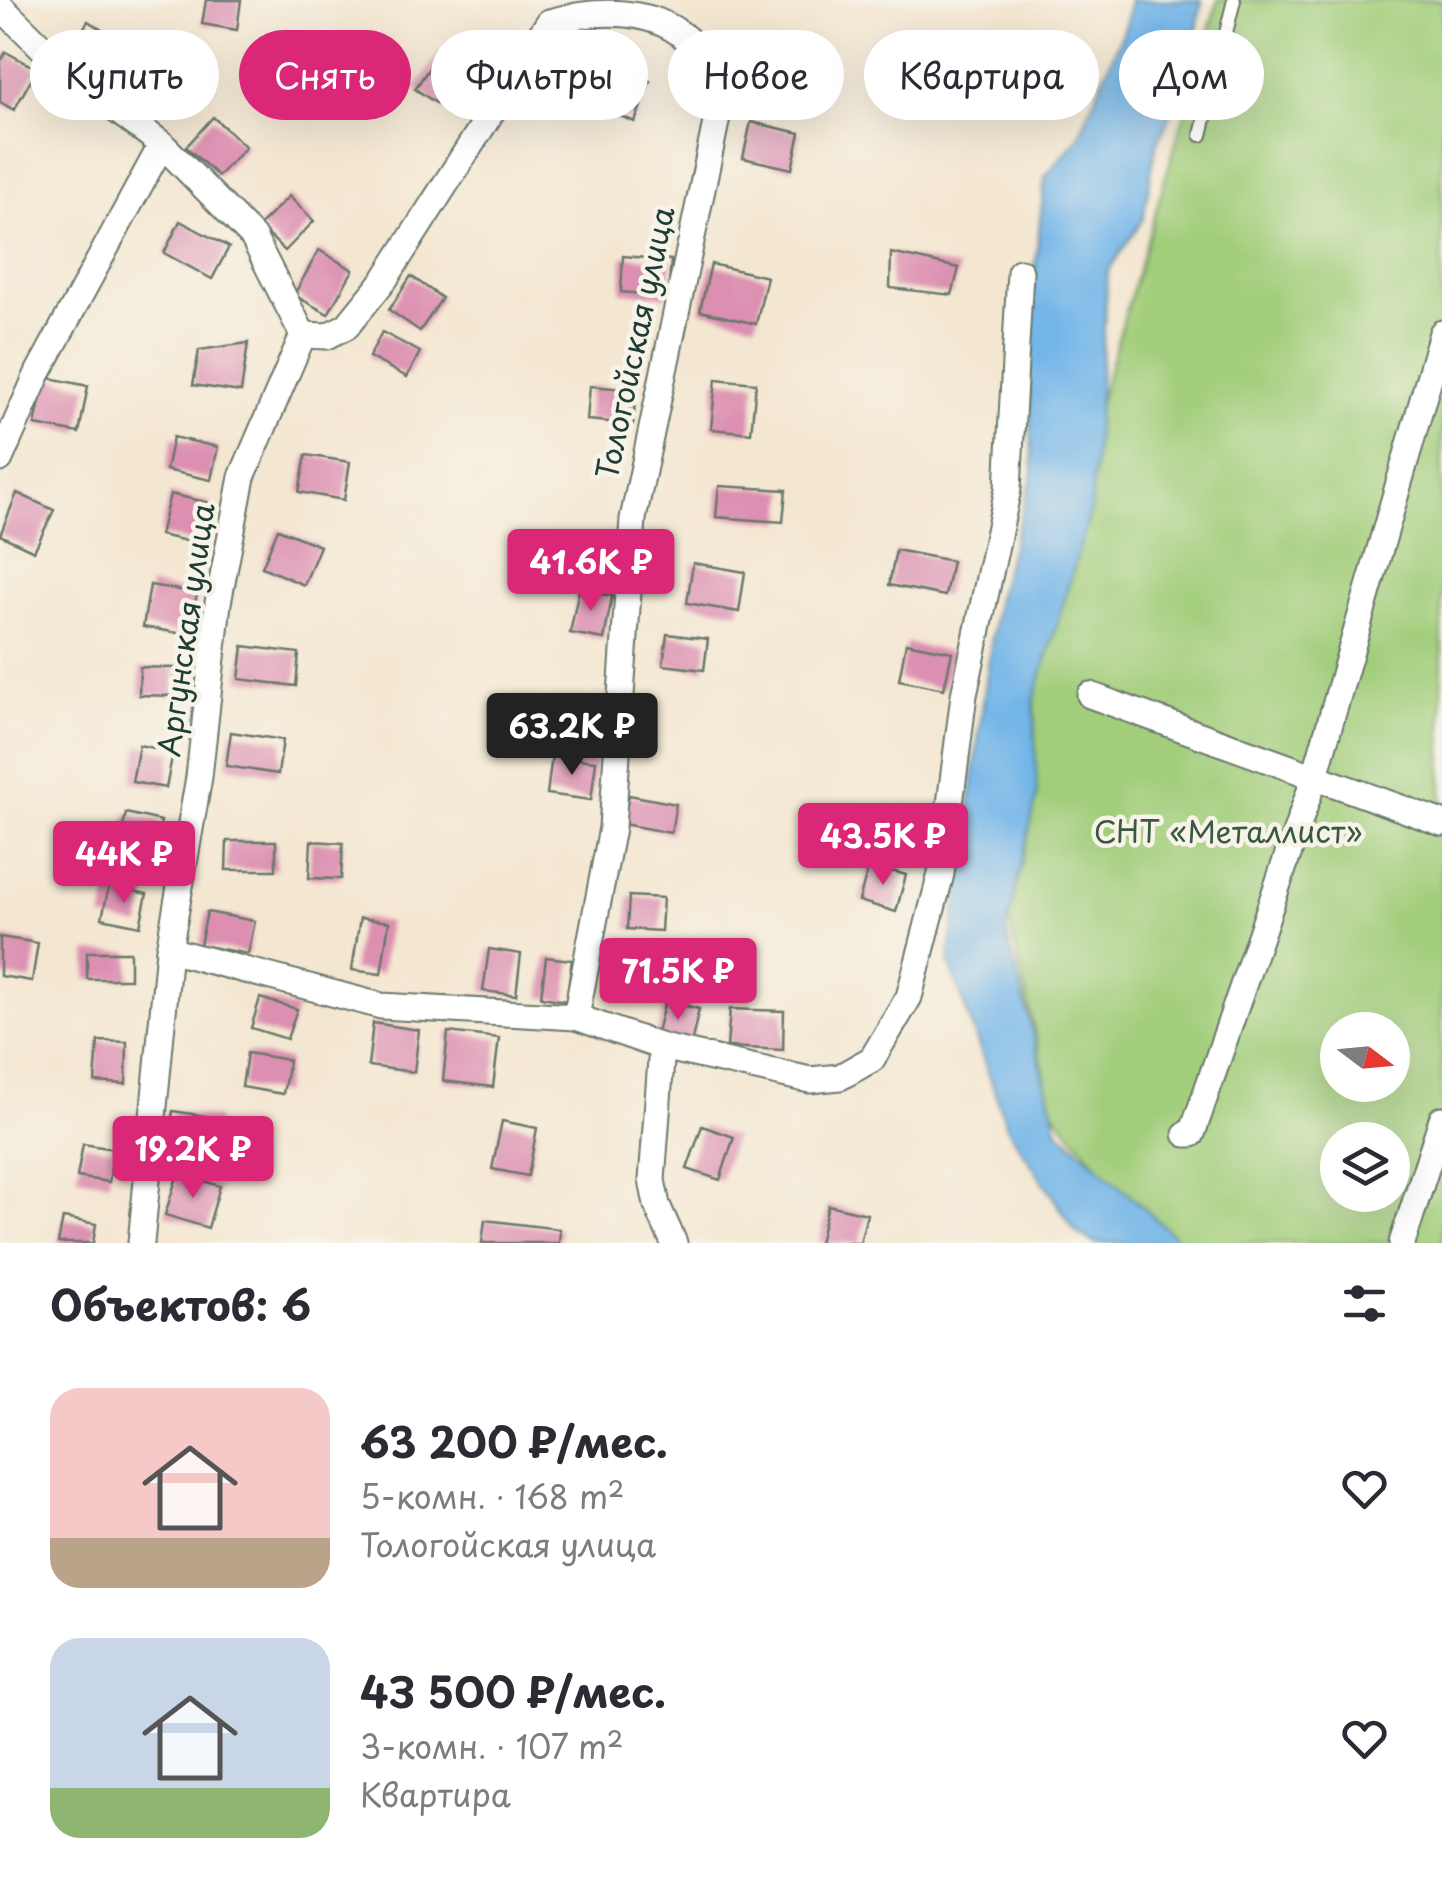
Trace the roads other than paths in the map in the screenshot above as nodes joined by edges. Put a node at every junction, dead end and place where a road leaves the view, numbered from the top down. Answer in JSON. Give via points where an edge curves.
{"nodes":[{"id":1,"x":1234,"y":0,"type":"edge"},
{"id":2,"x":0,"y":6,"type":"edge"},
{"id":3,"x":1200,"y":135,"type":"dead end"},
{"id":4,"x":162,"y":144,"type":"junction"},
{"id":5,"x":1020,"y":272,"type":"dead end"},
{"id":6,"x":1442,"y":333,"type":"edge"},
{"id":7,"x":303,"y":334,"type":"junction"},
{"id":8,"x":0,"y":460,"type":"edge"},
{"id":9,"x":1090,"y":694,"type":"dead end"},
{"id":10,"x":1314,"y":779,"type":"junction"},
{"id":11,"x":1442,"y":823,"type":"edge"},
{"id":12,"x":169,"y":950,"type":"junction"},
{"id":13,"x":576,"y":1017,"type":"junction"},
{"id":14,"x":662,"y":1047,"type":"junction"},
{"id":15,"x":1442,"y":1119,"type":"edge"},
{"id":16,"x":1186,"y":1134,"type":"dead end"},
{"id":17,"x":141,"y":1243,"type":"edge"},
{"id":18,"x":674,"y":1243,"type":"edge"},
{"id":19,"x":1402,"y":1243,"type":"edge"}],
"edges":[{"from":1,"to":3,"type":"lane"},
{"from":2,"to":4,"type":"street","via":[[72,76]]},
{"from":4,"to":7,"type":"street","via":[[252,236]]},
{"from":4,"to":8,"type":"street","via":[[38,373]]},
{"from":5,"to":14,"type":"street","via":[[1008,488],[964,695],[940,874],[908,997],[872,1059],[840,1076],[810,1080]]},
{"from":6,"to":10,"type":"street"},
{"from":7,"to":12,"type":"street","name":"Аргунская улица","via":[[242,476]]},
{"from":7,"to":13,"type":"street","name":"Тологойская улица","via":[[328,336],[347,326],[385,280],[549,22],[626,13],[651,19],[685,37],[712,66],[719,108],[633,519],[612,828]]},
{"from":9,"to":10,"type":"street"},
{"from":10,"to":11,"type":"street"},
{"from":10,"to":16,"type":"street","via":[[1192,1134]]},
{"from":12,"to":13,"type":"street","via":[[381,1006]]},
{"from":12,"to":17,"type":"street","name":"Аргунская улица"},
{"from":13,"to":14,"type":"street"},
{"from":14,"to":18,"type":"street","via":[[652,1180]]},
{"from":15,"to":19,"type":"street"}]}
